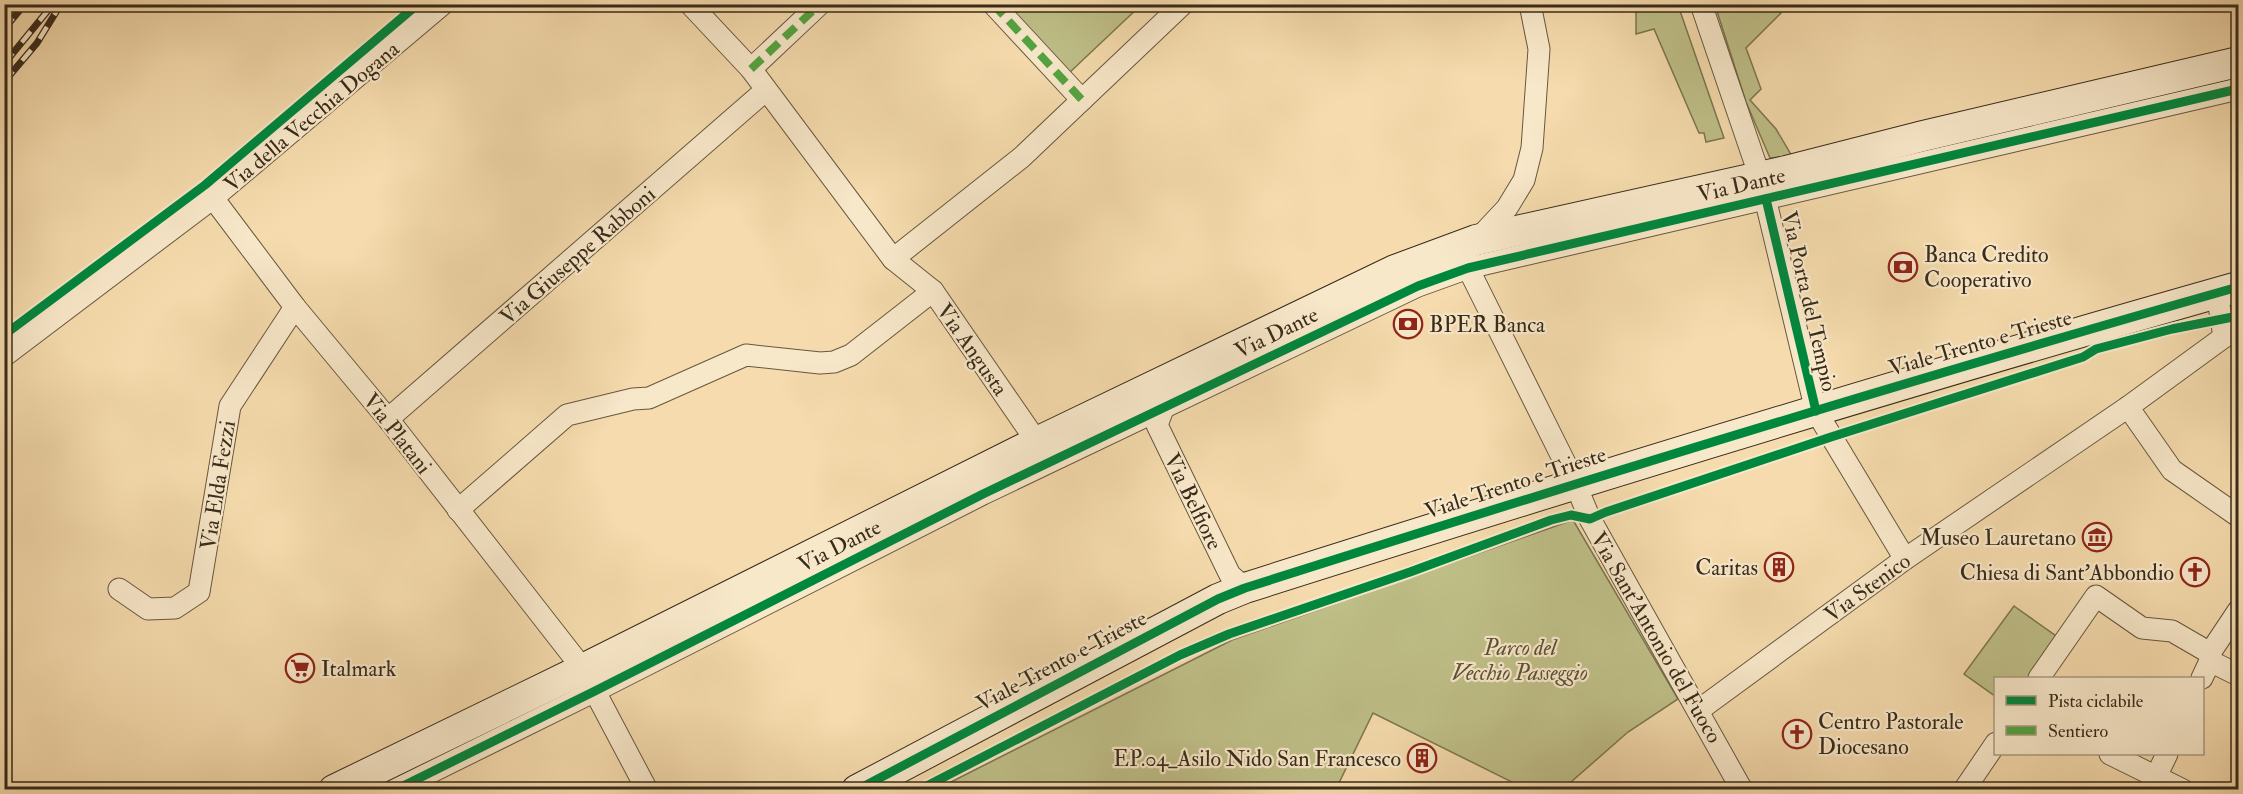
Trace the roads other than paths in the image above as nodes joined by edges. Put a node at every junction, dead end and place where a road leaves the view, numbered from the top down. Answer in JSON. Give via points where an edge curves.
{"nodes":[{"id":1,"x":443,"y":4,"type":"edge"},
{"id":2,"x":690,"y":4,"type":"edge"},
{"id":3,"x":820,"y":4,"type":"edge"},
{"id":4,"x":993,"y":4,"type":"edge"},
{"id":5,"x":1183,"y":4,"type":"edge"},
{"id":6,"x":1530,"y":4,"type":"edge"},
{"id":7,"x":1701,"y":4,"type":"edge"},
{"id":8,"x":2238,"y":62,"type":"edge"},
{"id":9,"x":751,"y":69,"type":"junction"},
{"id":10,"x":2238,"y":89,"type":"edge"},
{"id":11,"x":766,"y":90,"type":"junction"},
{"id":12,"x":1082,"y":100,"type":"junction"},
{"id":13,"x":1923,"y":136,"type":"junction"},
{"id":14,"x":1892,"y":169,"type":"junction"},
{"id":15,"x":1762,"y":188,"type":"junction"},
{"id":16,"x":213,"y":198,"type":"junction"},
{"id":17,"x":1472,"y":254,"type":"junction"},
{"id":18,"x":892,"y":259,"type":"junction"},
{"id":19,"x":2228,"y":290,"type":"edge"},
{"id":20,"x":933,"y":291,"type":"junction"},
{"id":21,"x":295,"y":307,"type":"junction"},
{"id":22,"x":2231,"y":339,"type":"edge"},
{"id":23,"x":1238,"y":344,"type":"junction"},
{"id":24,"x":4,"y":356,"type":"edge"},
{"id":25,"x":1212,"y":384,"type":"junction"},
{"id":26,"x":2128,"y":407,"type":"junction"},
{"id":27,"x":1163,"y":409,"type":"junction"},
{"id":28,"x":1816,"y":411,"type":"junction"},
{"id":29,"x":388,"y":420,"type":"junction"},
{"id":30,"x":1132,"y":424,"type":"junction"},
{"id":31,"x":1037,"y":442,"type":"junction"},
{"id":32,"x":1575,"y":483,"type":"junction"},
{"id":33,"x":941,"y":490,"type":"junction"},
{"id":34,"x":983,"y":494,"type":"junction"},
{"id":35,"x":458,"y":510,"type":"junction"},
{"id":36,"x":2238,"y":516,"type":"edge"},
{"id":37,"x":849,"y":536,"type":"junction"},
{"id":38,"x":1905,"y":559,"type":"junction"},
{"id":39,"x":832,"y":570,"type":"junction"},
{"id":40,"x":119,"y":588,"type":"dead end"},
{"id":41,"x":1232,"y":594,"type":"junction"},
{"id":42,"x":2238,"y":610,"type":"edge"},
{"id":43,"x":2207,"y":664,"type":"edge"},
{"id":44,"x":2238,"y":675,"type":"edge"},
{"id":45,"x":2040,"y":677,"type":"edge"},
{"id":46,"x":589,"y":680,"type":"junction"},
{"id":47,"x":1699,"y":710,"type":"junction"},
{"id":48,"x":1994,"y":744,"type":"edge"},
{"id":49,"x":2112,"y":755,"type":"edge"},
{"id":50,"x":2166,"y":755,"type":"edge"},
{"id":51,"x":2152,"y":783,"type":"edge"},
{"id":52,"x":334,"y":789,"type":"edge"},
{"id":53,"x":395,"y":789,"type":"edge"},
{"id":54,"x":647,"y":789,"type":"edge"},
{"id":55,"x":857,"y":789,"type":"edge"},
{"id":56,"x":1742,"y":789,"type":"edge"},
{"id":57,"x":1964,"y":789,"type":"edge"},
{"id":58,"x":2183,"y":789,"type":"edge"}],
"edges":[{"from":1,"to":16,"type":"street","name":"Via della Vecchia Dogana"},
{"from":2,"to":9,"type":"street"},
{"from":3,"to":9,"type":"street"},
{"from":4,"to":12,"type":"street"},
{"from":5,"to":12,"type":"street"},
{"from":6,"to":17,"type":"street","via":[[1539,49],[1532,148],[1524,180]]},
{"from":7,"to":15,"type":"street","name":"Via Porta del Tempio"},
{"from":8,"to":13,"type":"main road","name":"Via Dante"},
{"from":9,"to":11,"type":"street"},
{"from":10,"to":14,"type":"street","name":"Via Dante"},
{"from":11,"to":18,"type":"street"},
{"from":11,"to":29,"type":"street","name":"Via Giuseppe Rabboni"},
{"from":12,"to":18,"type":"street","via":[[1022,157]]},
{"from":13,"to":14,"type":"street"},
{"from":13,"to":15,"type":"main road","name":"Via Dante"},
{"from":14,"to":15,"type":"street","name":"Via Dante"},
{"from":15,"to":17,"type":"main road","name":"Via Dante"},
{"from":15,"to":28,"type":"street","name":"Via Porta del Tempio"},
{"from":16,"to":21,"type":"street","name":"Via Platani"},
{"from":16,"to":24,"type":"street","name":"Via della Vecchia Dogana"},
{"from":17,"to":23,"type":"main road","name":"Via Dante","via":[[1395,270]]},
{"from":17,"to":25,"type":"street","name":"Via Dante","via":[[1418,286]]},
{"from":17,"to":32,"type":"street","name":"Via Sant'Antonio del Fuoco"},
{"from":18,"to":20,"type":"street"},
{"from":19,"to":22,"type":"street","name":"Viale Trento e Trieste"},
{"from":19,"to":28,"type":"main road","name":"Viale Trento e Trieste"},
{"from":20,"to":31,"type":"street","name":"Via Angusta"},
{"from":20,"to":35,"type":"street","name":"Via Angusta","via":[[851,355],[834,362],[746,355],[649,399],[633,399],[567,415]]},
{"from":21,"to":29,"type":"street","name":"Via Platani"},
{"from":21,"to":40,"type":"street","name":"Via Elda Fezzi","via":[[230,406],[199,591],[176,608],[148,609]]},
{"from":22,"to":26,"type":"street","name":"Viale Trento e Trieste"},
{"from":23,"to":25,"type":"street","name":"Via Dante"},
{"from":23,"to":31,"type":"main road","name":"Via Dante"},
{"from":25,"to":27,"type":"street","name":"Via Dante"},
{"from":26,"to":36,"type":"street","via":[[2172,470]]},
{"from":26,"to":38,"type":"street","name":"Via Stenico"},
{"from":27,"to":30,"type":"street","name":"Via Dante"},
{"from":27,"to":41,"type":"street","name":"Via Belfiore","via":[[1157,425],[1230,575]]},
{"from":28,"to":32,"type":"main road","name":"Viale Trento e Trieste"},
{"from":28,"to":38,"type":"street","name":"Via Porta del Tempio"},
{"from":29,"to":35,"type":"street","name":"Via Platani"},
{"from":30,"to":34,"type":"street","name":"Via Dante"},
{"from":30,"to":41,"type":"street","name":"Via Belfiore","via":[[1146,429],[1219,583]]},
{"from":31,"to":33,"type":"main road","name":"Via Dante"},
{"from":32,"to":41,"type":"main road","name":"Viale Trento e Trieste"},
{"from":32,"to":47,"type":"street","name":"Via Sant'Antonio del Fuoco","via":[[1590,519]]},
{"from":33,"to":34,"type":"street"},
{"from":33,"to":37,"type":"main road","name":"Via Dante"},
{"from":34,"to":39,"type":"street","name":"Via Dante"},
{"from":35,"to":46,"type":"street","name":"Via Platani"},
{"from":37,"to":39,"type":"street","name":"Via Dante"},
{"from":37,"to":46,"type":"main road","name":"Via Dante"},
{"from":38,"to":47,"type":"street","name":"Via Stenico"},
{"from":39,"to":46,"type":"street","name":"Via Dante"},
{"from":41,"to":55,"type":"main road","name":"Viale Trento e Trieste"},
{"from":42,"to":43,"type":"street"},
{"from":43,"to":44,"type":"street"},
{"from":43,"to":45,"type":"street","via":[[2172,631],[2142,628],[2097,596]]},
{"from":46,"to":52,"type":"main road","name":"Via Dante"},
{"from":46,"to":53,"type":"street","name":"Via Dante"},
{"from":46,"to":54,"type":"street","name":"Via Platani"},
{"from":47,"to":56,"type":"street","name":"Via Sant'Antonio del Fuoco"},
{"from":48,"to":57,"type":"street"},
{"from":49,"to":51,"type":"street"},
{"from":50,"to":51,"type":"street"},
{"from":51,"to":58,"type":"street"}]}
